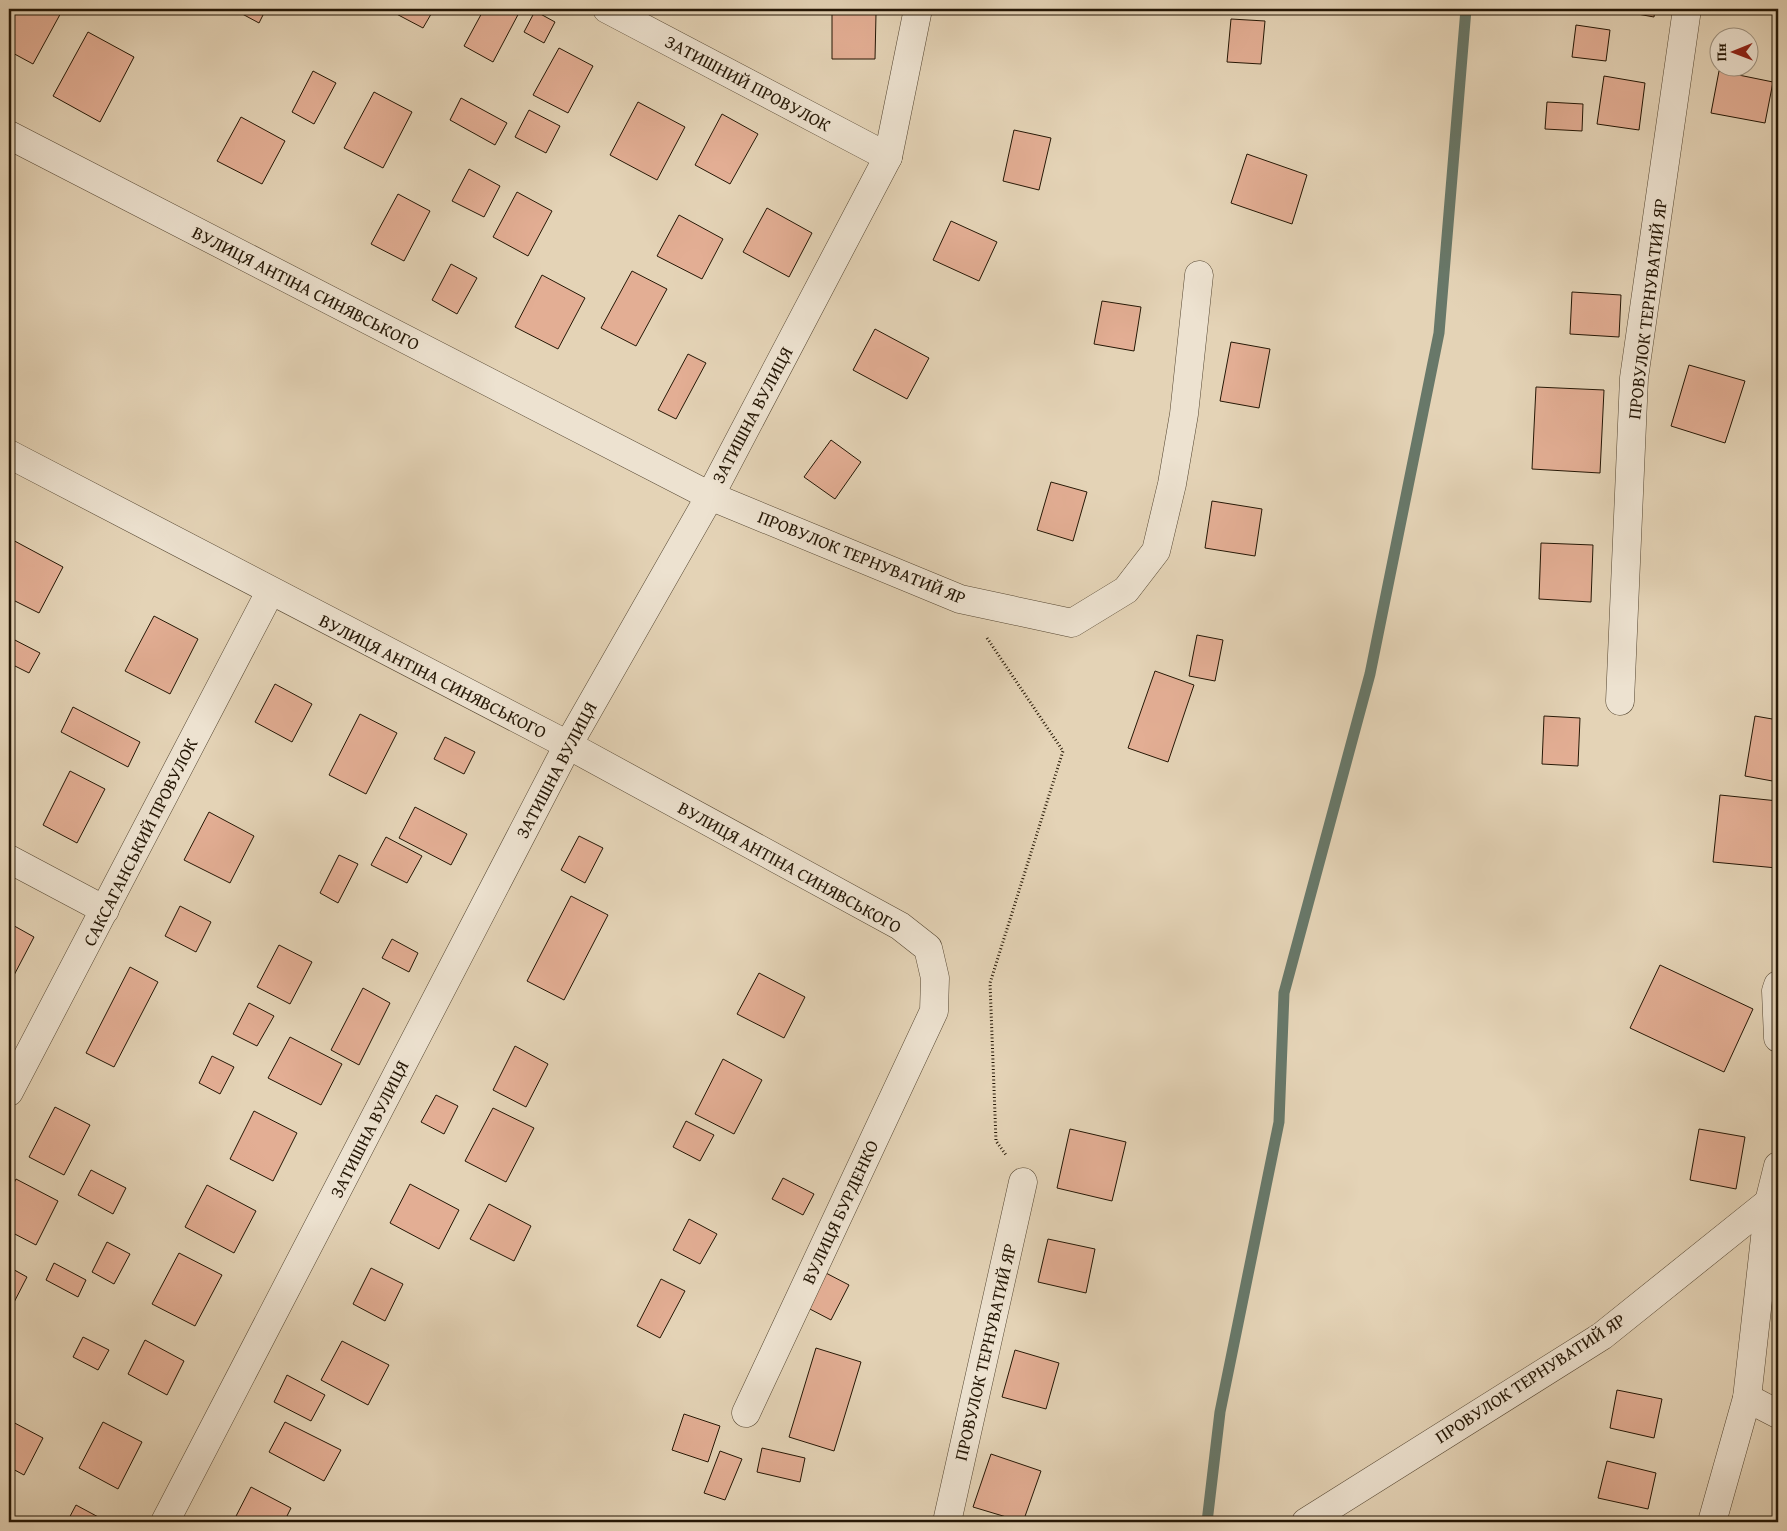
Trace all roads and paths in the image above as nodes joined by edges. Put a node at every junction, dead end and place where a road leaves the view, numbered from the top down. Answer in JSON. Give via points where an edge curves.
{"nodes":[{"id":1,"x":607,"y":9,"type":"edge"},
{"id":2,"x":918,"y":9,"type":"edge"},
{"id":3,"x":1687,"y":9,"type":"edge"},
{"id":4,"x":9,"y":135,"type":"edge"},
{"id":5,"x":888,"y":157,"type":"junction"},
{"id":6,"x":1199,"y":275,"type":"dead end"},
{"id":7,"x":9,"y":454,"type":"edge"},
{"id":8,"x":710,"y":496,"type":"junction"},
{"id":9,"x":270,"y":592,"type":"junction"},
{"id":10,"x":960,"y":598,"type":"junction"},
{"id":11,"x":1620,"y":701,"type":"dead end"},
{"id":12,"x":568,"y":746,"type":"junction"},
{"id":13,"x":9,"y":859,"type":"edge"},
{"id":14,"x":105,"y":910,"type":"junction"},
{"id":15,"x":1778,"y":985,"type":"edge"},
{"id":16,"x":934,"y":1012,"type":"joint"},
{"id":17,"x":1778,"y":1038,"type":"edge"},
{"id":18,"x":9,"y":1092,"type":"edge"},
{"id":19,"x":996,"y":1141,"type":"dead end"},
{"id":20,"x":1778,"y":1166,"type":"edge"},
{"id":21,"x":1023,"y":1182,"type":"dead end"},
{"id":22,"x":1769,"y":1202,"type":"junction"},
{"id":23,"x":1747,"y":1398,"type":"junction"},
{"id":24,"x":746,"y":1413,"type":"dead end"},
{"id":25,"x":1778,"y":1414,"type":"edge"},
{"id":26,"x":165,"y":1522,"type":"edge"},
{"id":27,"x":947,"y":1522,"type":"edge"},
{"id":28,"x":1306,"y":1522,"type":"edge"},
{"id":29,"x":1712,"y":1522,"type":"edge"}],
"edges":[{"from":1,"to":5,"type":"street","name":"ЗАТИШНИЙ ПРОВУЛОК"},
{"from":2,"to":5,"type":"street","name":"ЗАТИШНА ВУЛИЦЯ"},
{"from":3,"to":11,"type":"street","name":"ПРОВУЛОК ТЕРНУВАТИЙ ЯР","via":[[1634,378]]},
{"from":4,"to":8,"type":"street","name":"ВУЛИЦЯ АНТІНА СИНЯВСЬКОГО"},
{"from":5,"to":8,"type":"street","name":"ЗАТИШНА ВУЛИЦЯ"},
{"from":6,"to":10,"type":"street","name":"ПРОВУЛОК ТЕРНУВАТИЙ ЯР","via":[[1184,414],[1156,551],[1126,590],[1072,622]]},
{"from":7,"to":9,"type":"street","name":"ВУЛИЦЯ АНТІНА СИНЯВСЬКОГО"},
{"from":8,"to":10,"type":"street","name":"ПРОВУЛОК ТЕРНУВАТИЙ ЯР"},
{"from":8,"to":12,"type":"street","name":"ЗАТИШНА ВУЛИЦЯ"},
{"from":9,"to":12,"type":"street","name":"ВУЛИЦЯ АНТІНА СИНЯВСЬКОГО"},
{"from":9,"to":14,"type":"street","name":"САКСАГАНСЬКИЙ ПРОВУЛОК"},
{"from":10,"to":19,"type":"path","via":[[1063,751],[990,983]]},
{"from":12,"to":16,"type":"street","name":"ВУЛИЦЯ АНТІНА СИНЯВСЬКОГО","via":[[900,926],[928,948],[935,978]]},
{"from":12,"to":26,"type":"street","name":"ЗАТИШНА ВУЛИЦЯ"},
{"from":13,"to":14,"type":"street"},
{"from":14,"to":18,"type":"street","name":"САКСАГАНСЬКИЙ ПРОВУЛОК"},
{"from":15,"to":17,"type":"street"},
{"from":16,"to":24,"type":"street","name":"ВУЛИЦЯ БУРДЕНКО"},
{"from":20,"to":22,"type":"street"},
{"from":21,"to":27,"type":"street","name":"ПРОВУЛОК ТЕРНУВАТИЙ ЯР"},
{"from":22,"to":23,"type":"street"},
{"from":22,"to":28,"type":"street","name":"ПРОВУЛОК ТЕРНУВАТИЙ ЯР","via":[[1602,1336]]},
{"from":23,"to":25,"type":"street"},
{"from":23,"to":29,"type":"street"}]}
